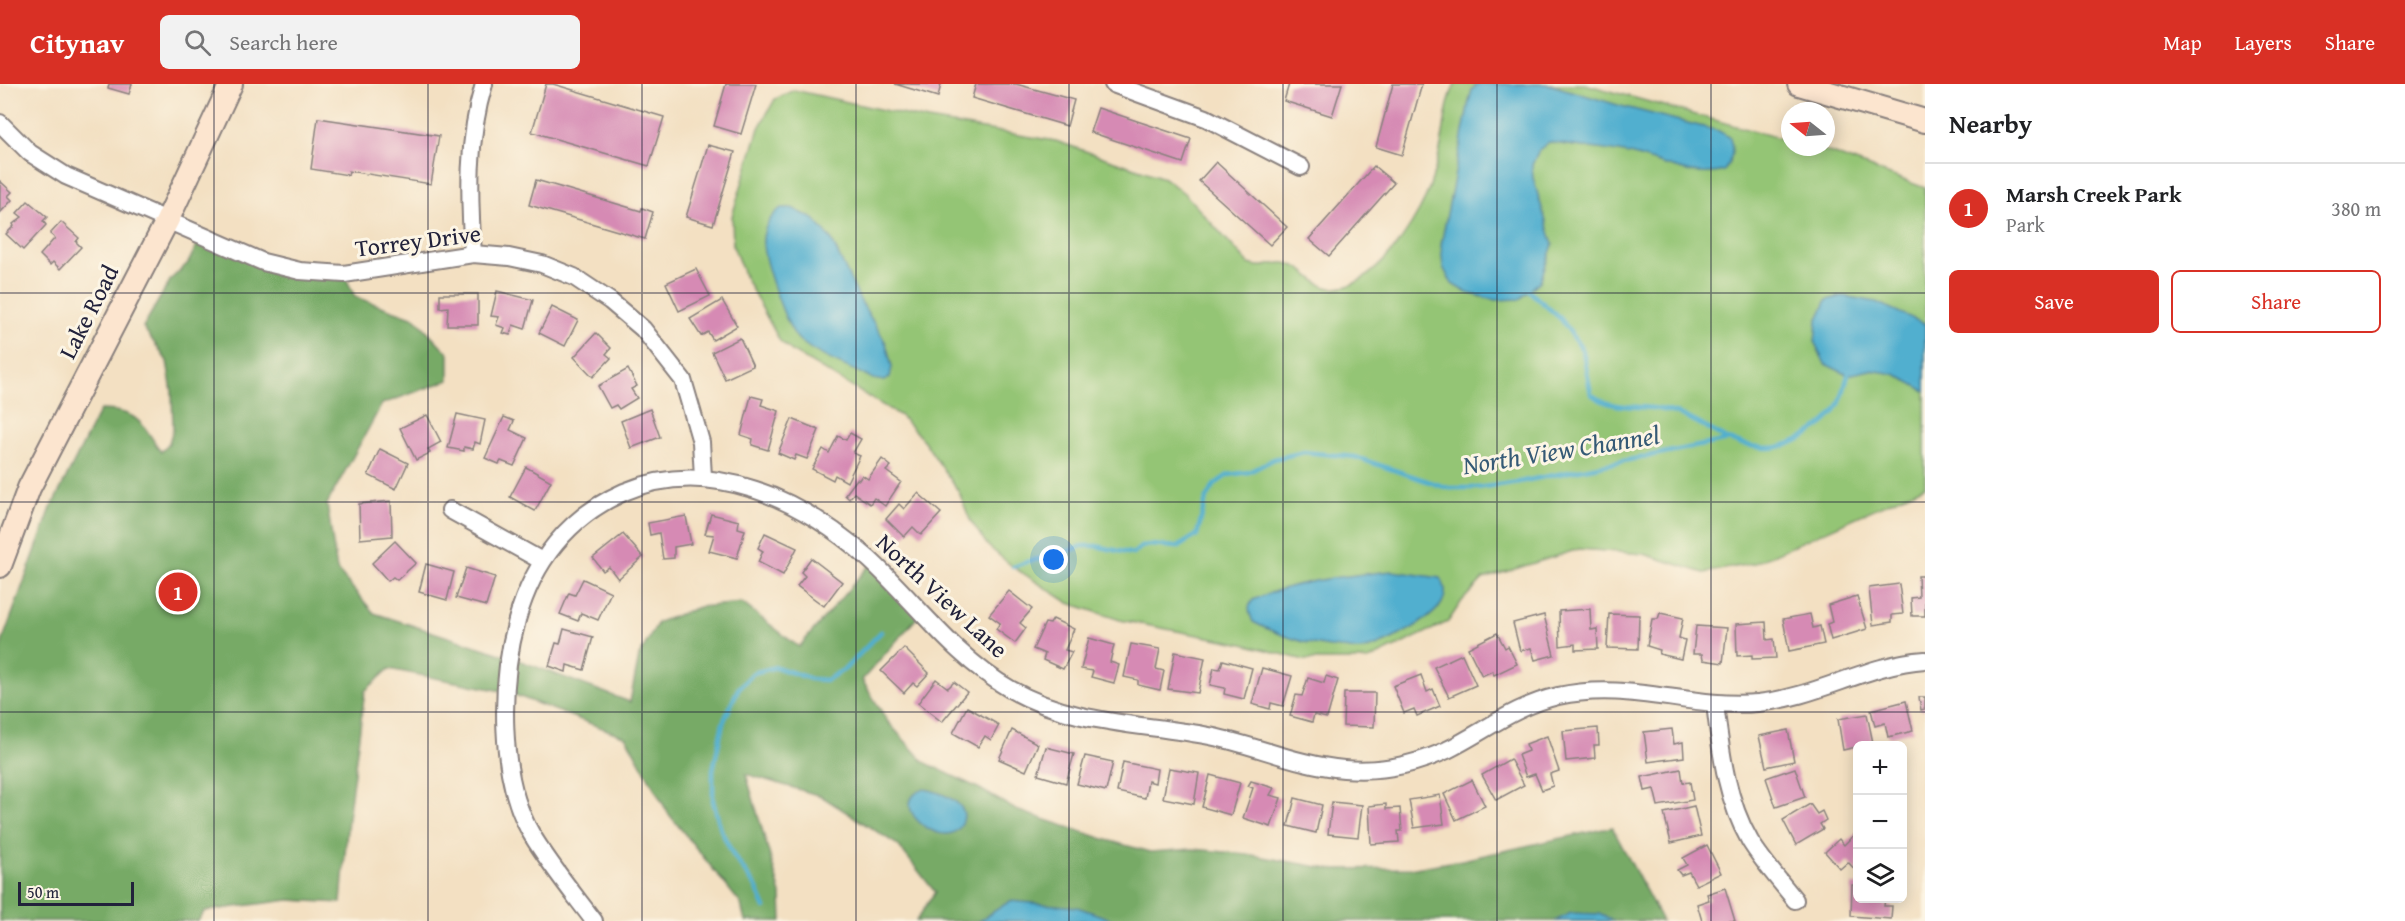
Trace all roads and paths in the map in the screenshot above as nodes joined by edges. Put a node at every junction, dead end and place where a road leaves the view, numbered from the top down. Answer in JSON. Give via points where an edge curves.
{"nodes":[{"id":1,"x":231,"y":84,"type":"edge"},
{"id":2,"x":484,"y":84,"type":"edge"},
{"id":3,"x":1113,"y":84,"type":"edge"},
{"id":4,"x":1799,"y":84,"type":"edge"},
{"id":5,"x":1925,"y":121,"type":"edge"},
{"id":6,"x":0,"y":123,"type":"edge"},
{"id":7,"x":1301,"y":167,"type":"dead end"},
{"id":8,"x":167,"y":221,"type":"junction"},
{"id":9,"x":473,"y":254,"type":"junction"},
{"id":10,"x":702,"y":477,"type":"junction"},
{"id":11,"x":450,"y":510,"type":"dead end"},
{"id":12,"x":542,"y":561,"type":"junction"},
{"id":13,"x":0,"y":566,"type":"edge"},
{"id":14,"x":1925,"y":660,"type":"edge"},
{"id":15,"x":1715,"y":704,"type":"junction"},
{"id":16,"x":1795,"y":900,"type":"dead end"},
{"id":17,"x":594,"y":921,"type":"edge"}],
"edges":[{"from":1,"to":8,"type":"street","name":"Lake Road"},
{"from":2,"to":9,"type":"street","via":[[470,163]]},
{"from":3,"to":7,"type":"street","via":[[1206,118]]},
{"from":4,"to":5,"type":"street"},
{"from":6,"to":8,"type":"street","name":"Torrey Drive","via":[[51,167]]},
{"from":8,"to":9,"type":"street","name":"Torrey Drive","via":[[263,262],[300,271],[344,274]]},
{"from":8,"to":13,"type":"street","name":"Lake Road","via":[[29,488]]},
{"from":9,"to":10,"type":"street","name":"Torrey Drive","via":[[542,264],[574,277],[643,329],[683,380],[702,442]]},
{"from":10,"to":12,"type":"street","name":"North View Lane","via":[[634,488],[604,501],[578,518]]},
{"from":10,"to":15,"type":"street","name":"North View Lane","via":[[770,494],[809,514],[868,559],[978,667],[1008,688],[1076,716],[1205,735],[1309,763],[1374,769],[1426,758],[1523,707],[1577,692],[1627,691]]},
{"from":11,"to":12,"type":"street"},
{"from":12,"to":17,"type":"street","name":"North View Lane","via":[[520,611],[512,647],[505,734],[509,765],[513,789],[532,835]]},
{"from":14,"to":15,"type":"street","name":"North View Lane","via":[[1890,664],[1796,697]]},
{"from":15,"to":16,"type":"street","via":[[1724,772],[1737,815],[1751,843]]}]}
